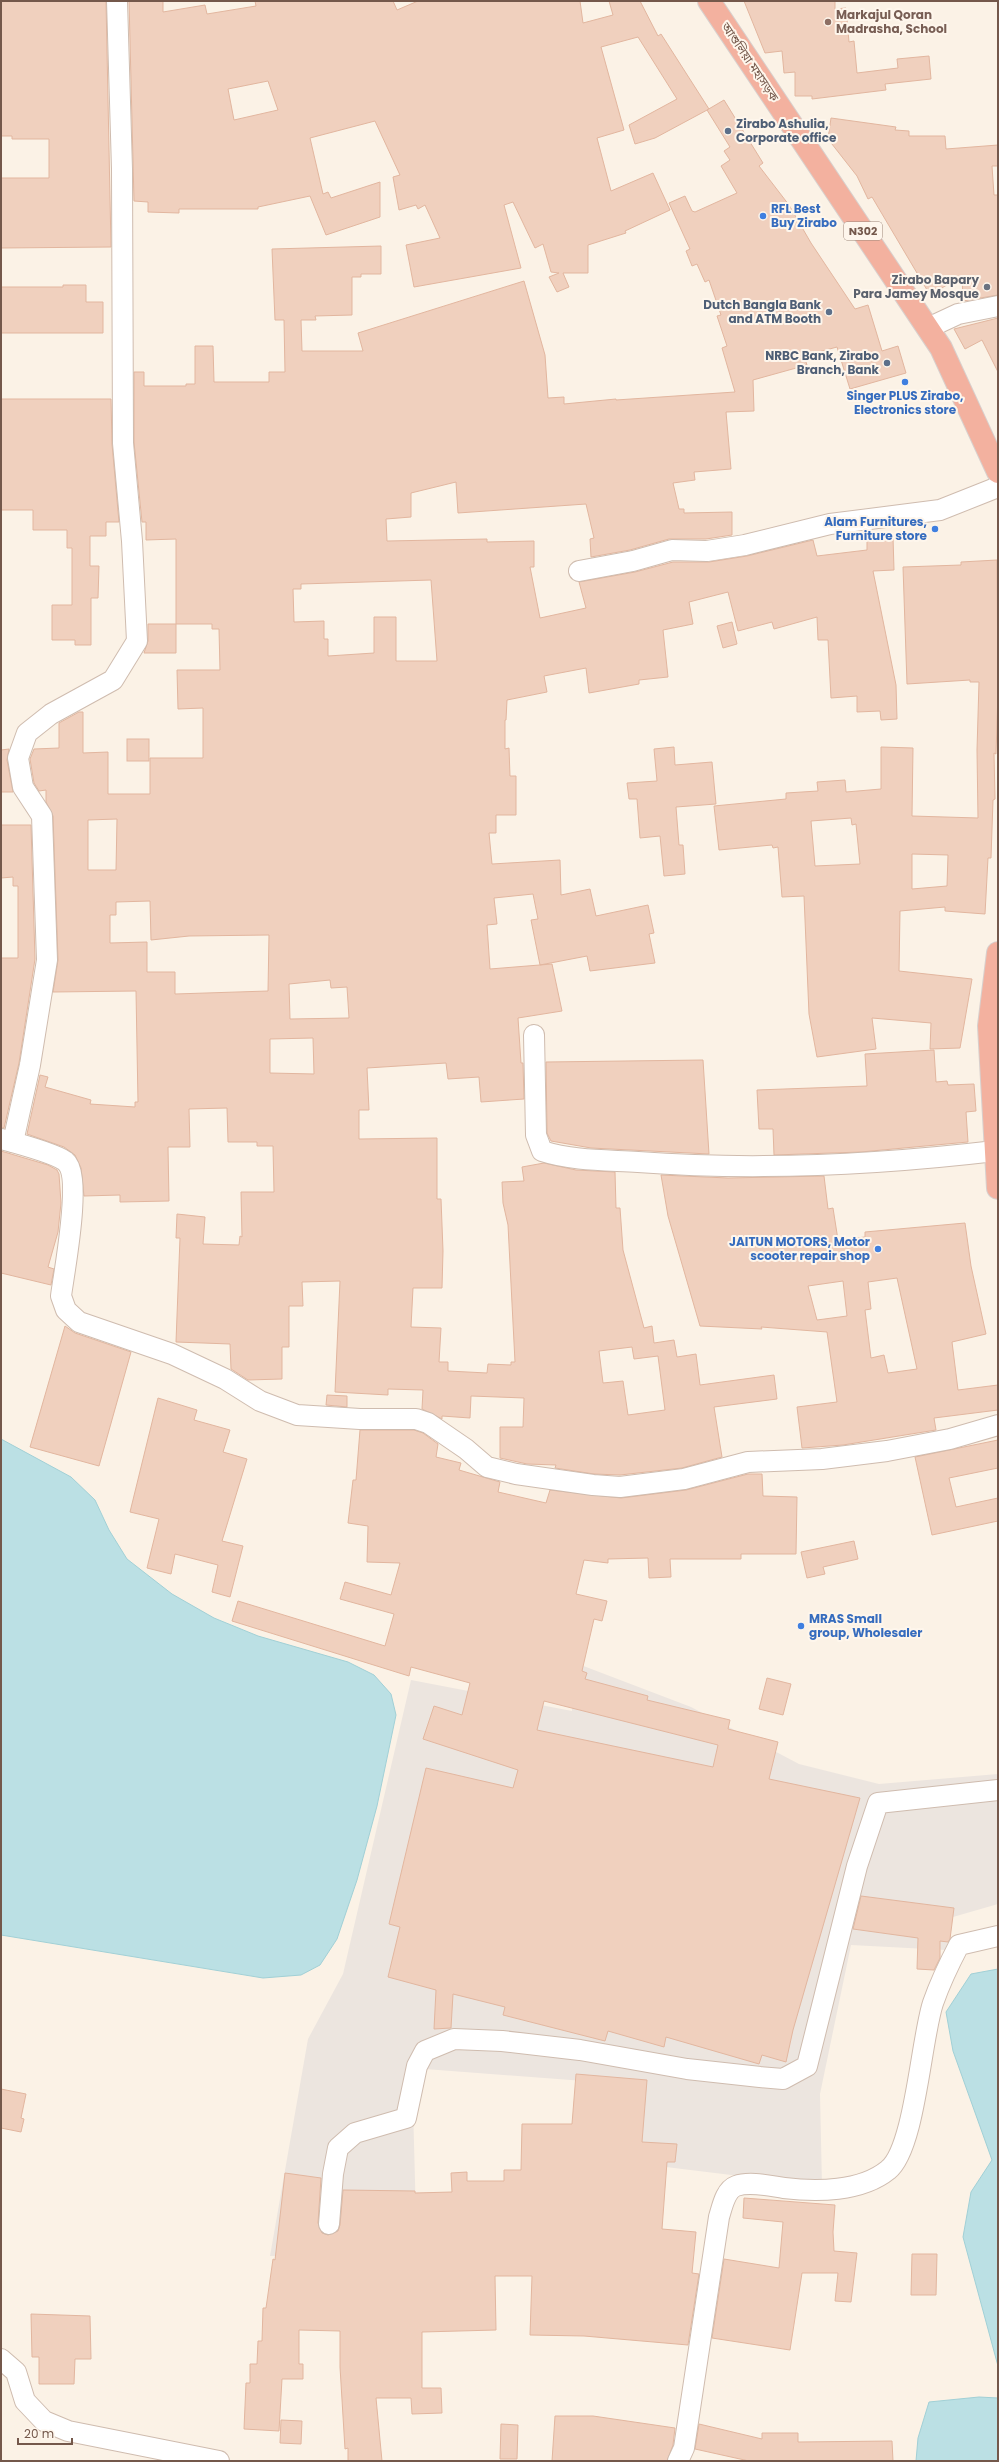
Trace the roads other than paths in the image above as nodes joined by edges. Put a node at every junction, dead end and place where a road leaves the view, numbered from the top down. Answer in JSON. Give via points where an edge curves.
{"nodes":[{"id":1,"x":117,"y":1,"type":"edge"},
{"id":2,"x":709,"y":1,"type":"edge"},
{"id":3,"x":998,"y":306,"type":"edge"},
{"id":4,"x":928,"y":328,"type":"junction"},
{"id":5,"x":998,"y":472,"type":"edge"},
{"id":6,"x":998,"y":487,"type":"edge"},
{"id":7,"x":579,"y":571,"type":"dead end"},
{"id":8,"x":998,"y":953,"type":"edge"},
{"id":9,"x":534,"y":1036,"type":"dead end"},
{"id":10,"x":7,"y":1140,"type":"edge"},
{"id":11,"x":996,"y":1151,"type":"junction"},
{"id":12,"x":998,"y":1188,"type":"edge"},
{"id":13,"x":998,"y":1425,"type":"edge"},
{"id":14,"x":998,"y":1790,"type":"edge"},
{"id":15,"x":998,"y":1936,"type":"edge"},
{"id":16,"x":329,"y":2224,"type":"dead end"},
{"id":17,"x":1,"y":2359,"type":"edge"},
{"id":18,"x":173,"y":2456,"type":"edge"},
{"id":19,"x":219,"y":2461,"type":"edge"},
{"id":20,"x":678,"y":2461,"type":"edge"}],
"edges":[{"from":1,"to":10,"type":"street","via":[[122,169],[123,443],[138,641],[113,680],[51,714],[27,733],[18,758],[23,787],[42,816],[48,960],[30,1065]]},
{"from":2,"to":4,"type":"highway","name":"আশুলিয়া মহাসড়ক","number":"N302"},
{"from":3,"to":4,"type":"street","via":[[958,314]]},
{"from":4,"to":5,"type":"highway","name":"আশুলিয়া মহাসড়ক","number":"N302","via":[[941,348]]},
{"from":6,"to":7,"type":"street","via":[[940,510],[830,524],[744,545],[707,551],[672,550],[633,561]]},
{"from":8,"to":11,"type":"highway","via":[[989,1026]]},
{"from":9,"to":11,"type":"street","via":[[536,1135],[542,1151],[560,1157],[675,1165],[782,1168],[915,1160]]},
{"from":10,"to":13,"type":"street","via":[[64,1161],[73,1175],[73,1200],[61,1296],[66,1310],[79,1322],[172,1354],[225,1379],[260,1401],[297,1415],[416,1419],[428,1423],[487,1467],[516,1474],[620,1487],[684,1479],[748,1462],[822,1459],[887,1451],[950,1439]]},
{"from":11,"to":12,"type":"highway"},
{"from":14,"to":16,"type":"street","via":[[878,1803],[857,1866],[807,2066],[783,2079],[687,2069],[580,2050],[502,2040],[454,2039],[425,2051],[417,2066],[406,2118],[355,2133],[338,2148]]},
{"from":15,"to":20,"type":"street","via":[[959,1945],[949,1964],[932,2004],[900,2156],[890,2169],[864,2184],[809,2192],[758,2185],[735,2186],[728,2192],[719,2217],[684,2448]]},
{"from":17,"to":18,"type":"street","via":[[16,2372],[25,2402],[44,2421],[68,2431]]},
{"from":18,"to":19,"type":"street"}]}
